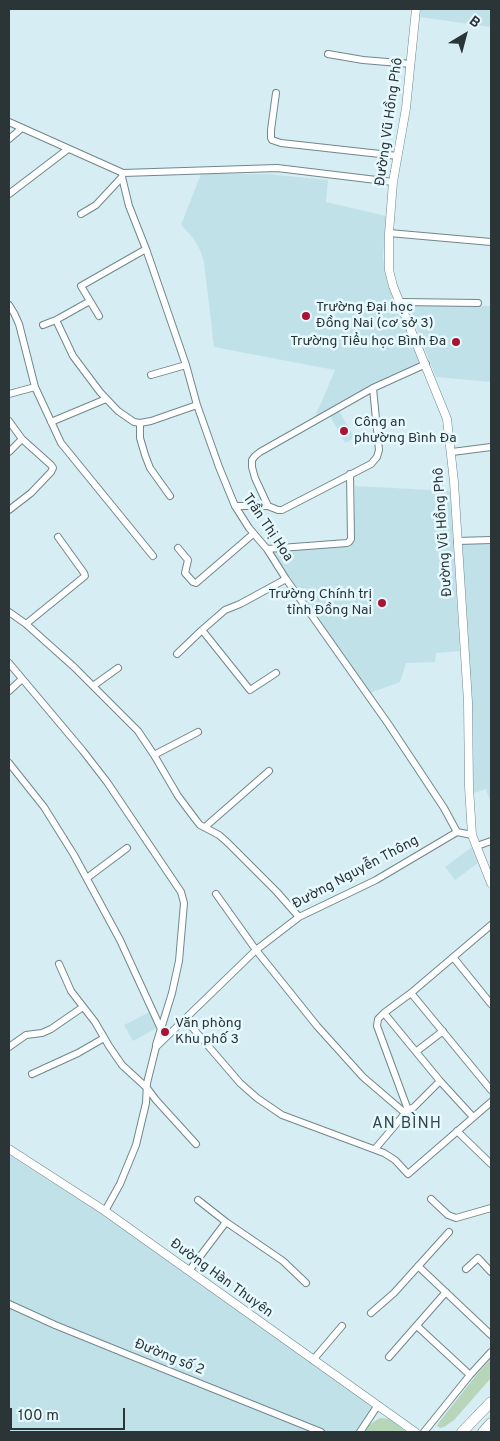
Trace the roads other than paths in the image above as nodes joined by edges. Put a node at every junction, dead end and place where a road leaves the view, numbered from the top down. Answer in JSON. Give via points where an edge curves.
{"nodes":[{"id":1,"x":416,"y":9,"type":"edge"},
{"id":2,"x":328,"y":54,"type":"dead end"},
{"id":3,"x":411,"y":64,"type":"junction"},
{"id":4,"x":276,"y":93,"type":"dead end"},
{"id":5,"x":9,"y":122,"type":"edge"},
{"id":6,"x":22,"y":128,"type":"junction"},
{"id":7,"x":9,"y":139,"type":"edge"},
{"id":8,"x":68,"y":149,"type":"junction"},
{"id":9,"x":398,"y":156,"type":"junction"},
{"id":10,"x":123,"y":175,"type":"junction"},
{"id":11,"x":394,"y":182,"type":"junction"},
{"id":12,"x":9,"y":194,"type":"edge"},
{"id":13,"x":81,"y":214,"type":"dead end"},
{"id":14,"x":389,"y":233,"type":"junction"},
{"id":15,"x":491,"y":242,"type":"edge"},
{"id":16,"x":146,"y":249,"type":"junction"},
{"id":17,"x":90,"y":301,"type":"junction"},
{"id":18,"x":401,"y":302,"type":"junction"},
{"id":19,"x":478,"y":303,"type":"dead end"},
{"id":20,"x":9,"y":305,"type":"edge"},
{"id":21,"x":99,"y":316,"type":"dead end"},
{"id":22,"x":56,"y":320,"type":"junction"},
{"id":23,"x":43,"y":325,"type":"dead end"},
{"id":24,"x":426,"y":364,"type":"junction"},
{"id":25,"x":186,"y":366,"type":"junction"},
{"id":26,"x":151,"y":375,"type":"dead end"},
{"id":27,"x":35,"y":387,"type":"junction"},
{"id":28,"x":373,"y":388,"type":"junction"},
{"id":29,"x":9,"y":394,"type":"edge"},
{"id":30,"x":106,"y":399,"type":"junction"},
{"id":31,"x":197,"y":405,"type":"junction"},
{"id":32,"x":9,"y":421,"type":"edge"},
{"id":33,"x":52,"y":422,"type":"junction"},
{"id":34,"x":140,"y":423,"type":"junction"},
{"id":35,"x":22,"y":439,"type":"junction"},
{"id":36,"x":491,"y":447,"type":"edge"},
{"id":37,"x":9,"y":452,"type":"edge"},
{"id":38,"x":452,"y":452,"type":"junction"},
{"id":39,"x":350,"y":474,"type":"junction"},
{"id":40,"x":170,"y":496,"type":"dead end"},
{"id":41,"x":235,"y":506,"type":"junction"},
{"id":42,"x":268,"y":506,"type":"junction"},
{"id":43,"x":9,"y":510,"type":"edge"},
{"id":44,"x":253,"y":534,"type":"junction"},
{"id":45,"x":58,"y":537,"type":"dead end"},
{"id":46,"x":491,"y":540,"type":"edge"},
{"id":47,"x":457,"y":541,"type":"junction"},
{"id":48,"x":178,"y":548,"type":"dead end"},
{"id":49,"x":267,"y":549,"type":"junction"},
{"id":50,"x":153,"y":556,"type":"dead end"},
{"id":51,"x":286,"y":579,"type":"junction"},
{"id":52,"x":9,"y":612,"type":"edge"},
{"id":53,"x":26,"y":624,"type":"junction"},
{"id":54,"x":202,"y":630,"type":"junction"},
{"id":55,"x":177,"y":654,"type":"dead end"},
{"id":56,"x":9,"y":663,"type":"edge"},
{"id":57,"x":118,"y":668,"type":"dead end"},
{"id":58,"x":276,"y":673,"type":"dead end"},
{"id":59,"x":22,"y":679,"type":"junction"},
{"id":60,"x":93,"y":686,"type":"junction"},
{"id":61,"x":9,"y":691,"type":"edge"},
{"id":62,"x":198,"y":732,"type":"dead end"},
{"id":63,"x":154,"y":755,"type":"junction"},
{"id":64,"x":9,"y":763,"type":"edge"},
{"id":65,"x":269,"y":771,"type":"dead end"},
{"id":66,"x":205,"y":827,"type":"junction"},
{"id":67,"x":457,"y":832,"type":"junction"},
{"id":68,"x":472,"y":835,"type":"junction"},
{"id":69,"x":491,"y":841,"type":"edge"},
{"id":70,"x":477,"y":846,"type":"junction"},
{"id":71,"x":127,"y":848,"type":"dead end"},
{"id":72,"x":87,"y":878,"type":"junction"},
{"id":73,"x":491,"y":883,"type":"edge"},
{"id":74,"x":216,"y":894,"type":"dead end"},
{"id":75,"x":299,"y":918,"type":"junction"},
{"id":76,"x":491,"y":925,"type":"edge"},
{"id":77,"x":256,"y":950,"type":"junction"},
{"id":78,"x":453,"y":957,"type":"junction"},
{"id":79,"x":59,"y":964,"type":"dead end"},
{"id":80,"x":410,"y":993,"type":"junction"},
{"id":81,"x":491,"y":1004,"type":"edge"},
{"id":82,"x":83,"y":1007,"type":"junction"},
{"id":83,"x":384,"y":1013,"type":"junction"},
{"id":84,"x":185,"y":1019,"type":"junction"},
{"id":85,"x":161,"y":1029,"type":"junction"},
{"id":86,"x":443,"y":1031,"type":"junction"},
{"id":87,"x":104,"y":1038,"type":"junction"},
{"id":88,"x":156,"y":1046,"type":"junction"},
{"id":89,"x":9,"y":1047,"type":"edge"},
{"id":90,"x":417,"y":1051,"type":"junction"},
{"id":91,"x":32,"y":1074,"type":"dead end"},
{"id":92,"x":440,"y":1081,"type":"junction"},
{"id":93,"x":147,"y":1088,"type":"junction"},
{"id":94,"x":491,"y":1090,"type":"edge"},
{"id":95,"x":491,"y":1102,"type":"edge"},
{"id":96,"x":406,"y":1111,"type":"junction"},
{"id":97,"x":473,"y":1117,"type":"junction"},
{"id":98,"x":457,"y":1131,"type":"junction"},
{"id":99,"x":196,"y":1144,"type":"dead end"},
{"id":100,"x":375,"y":1148,"type":"junction"},
{"id":101,"x":9,"y":1149,"type":"edge"},
{"id":102,"x":491,"y":1164,"type":"edge"},
{"id":103,"x":431,"y":1199,"type":"dead end"},
{"id":104,"x":198,"y":1200,"type":"dead end"},
{"id":105,"x":491,"y":1208,"type":"edge"},
{"id":106,"x":105,"y":1211,"type":"junction"},
{"id":107,"x":226,"y":1222,"type":"junction"},
{"id":108,"x":449,"y":1232,"type":"dead end"},
{"id":109,"x":418,"y":1266,"type":"junction"},
{"id":110,"x":466,"y":1269,"type":"dead end"},
{"id":111,"x":189,"y":1271,"type":"junction"},
{"id":112,"x":491,"y":1272,"type":"edge"},
{"id":113,"x":306,"y":1283,"type":"dead end"},
{"id":114,"x":446,"y":1292,"type":"junction"},
{"id":115,"x":9,"y":1304,"type":"edge"},
{"id":116,"x":371,"y":1313,"type":"dead end"},
{"id":117,"x":342,"y":1326,"type":"dead end"},
{"id":118,"x":417,"y":1326,"type":"junction"},
{"id":119,"x":491,"y":1335,"type":"edge"},
{"id":120,"x":491,"y":1352,"type":"edge"},
{"id":121,"x":390,"y":1357,"type":"dead end"},
{"id":122,"x":313,"y":1360,"type":"junction"},
{"id":123,"x":470,"y":1374,"type":"junction"},
{"id":124,"x":491,"y":1402,"type":"edge"},
{"id":125,"x":378,"y":1405,"type":"junction"},
{"id":126,"x":491,"y":1423,"type":"edge"},
{"id":127,"x":320,"y":1432,"type":"edge"},
{"id":128,"x":360,"y":1432,"type":"edge"},
{"id":129,"x":415,"y":1432,"type":"edge"},
{"id":130,"x":424,"y":1432,"type":"edge"},
{"id":131,"x":462,"y":1432,"type":"edge"},
{"id":132,"x":483,"y":1432,"type":"edge"}],
"edges":[{"from":1,"to":3,"type":"street","name":"Đường Vũ Hồng Phô"},
{"from":2,"to":3,"type":"street"},
{"from":3,"to":9,"type":"street","name":"Đường Vũ Hồng Phô"},
{"from":4,"to":9,"type":"street","via":[[272,140]]},
{"from":5,"to":6,"type":"street"},
{"from":6,"to":7,"type":"street"},
{"from":6,"to":8,"type":"street"},
{"from":8,"to":10,"type":"street"},
{"from":8,"to":12,"type":"street"},
{"from":9,"to":11,"type":"street","name":"Đường Vũ Hồng Phô"},
{"from":10,"to":11,"type":"street","via":[[278,168]]},
{"from":10,"to":13,"type":"street","via":[[96,205]]},
{"from":10,"to":16,"type":"street","name":"Trần Thị Hoa","via":[[129,206]]},
{"from":11,"to":14,"type":"street","name":"Đường Vũ Hồng Phô"},
{"from":14,"to":15,"type":"street"},
{"from":14,"to":18,"type":"street","name":"Đường Vũ Hồng Phô","via":[[389,270]]},
{"from":16,"to":17,"type":"street","via":[[81,286]]},
{"from":16,"to":25,"type":"street","name":"Trần Thị Hoa"},
{"from":17,"to":21,"type":"street"},
{"from":17,"to":22,"type":"street"},
{"from":18,"to":19,"type":"street"},
{"from":18,"to":24,"type":"street","name":"Đường Vũ Hồng Phô"},
{"from":20,"to":27,"type":"street","via":[[18,324]]},
{"from":22,"to":23,"type":"street"},
{"from":22,"to":30,"type":"street","via":[[73,356]]},
{"from":24,"to":28,"type":"street"},
{"from":24,"to":38,"type":"street","name":"Đường Vũ Hồng Phô","via":[[447,419]]},
{"from":25,"to":26,"type":"street"},
{"from":25,"to":31,"type":"street","name":"Trần Thị Hoa"},
{"from":27,"to":29,"type":"street"},
{"from":27,"to":33,"type":"street"},
{"from":28,"to":39,"type":"street","via":[[379,450],[371,464]]},
{"from":28,"to":42,"type":"street","via":[[255,456],[252,467]]},
{"from":30,"to":33,"type":"street"},
{"from":30,"to":34,"type":"street","via":[[128,418]]},
{"from":31,"to":34,"type":"street"},
{"from":31,"to":41,"type":"street","name":"Trần Thị Hoa"},
{"from":32,"to":35,"type":"street"},
{"from":33,"to":50,"type":"street","via":[[61,443]]},
{"from":34,"to":40,"type":"street","via":[[144,456]]},
{"from":35,"to":37,"type":"street"},
{"from":35,"to":43,"type":"street","via":[[53,470]]},
{"from":36,"to":38,"type":"street"},
{"from":38,"to":47,"type":"street","name":"Đường Vũ Hồng Phô"},
{"from":39,"to":42,"type":"street","via":[[282,510]]},
{"from":39,"to":49,"type":"street","via":[[349,542]]},
{"from":41,"to":42,"type":"street"},
{"from":41,"to":44,"type":"street","name":"Trần Thị Hoa"},
{"from":44,"to":48,"type":"street","via":[[196,583],[185,573],[188,560]]},
{"from":44,"to":49,"type":"street","name":"Trần Thị Hoa"},
{"from":45,"to":53,"type":"street","via":[[85,576]]},
{"from":46,"to":47,"type":"street"},
{"from":47,"to":68,"type":"street","name":"Đường Vũ Hồng Phô","via":[[468,702]]},
{"from":49,"to":51,"type":"street","name":"Trần Thị Hoa"},
{"from":51,"to":54,"type":"street","via":[[225,610]]},
{"from":51,"to":67,"type":"street","name":"Trần Thị Hoa","via":[[389,725]]},
{"from":52,"to":53,"type":"street"},
{"from":53,"to":60,"type":"street"},
{"from":54,"to":55,"type":"street"},
{"from":54,"to":58,"type":"street","via":[[250,690]]},
{"from":56,"to":59,"type":"street"},
{"from":57,"to":60,"type":"street"},
{"from":59,"to":61,"type":"street"},
{"from":59,"to":85,"type":"street","via":[[83,750],[182,892],[179,961]]},
{"from":60,"to":63,"type":"street","via":[[138,731]]},
{"from":62,"to":63,"type":"street"},
{"from":63,"to":66,"type":"street","via":[[178,796]]},
{"from":64,"to":72,"type":"street","via":[[44,807]]},
{"from":65,"to":66,"type":"street"},
{"from":66,"to":75,"type":"street","via":[[227,842]]},
{"from":67,"to":68,"type":"street"},
{"from":67,"to":75,"type":"street","name":"Đường Nguyễn Thông","via":[[376,880]]},
{"from":68,"to":70,"type":"street","name":"Đường Vũ Hồng Phô"},
{"from":69,"to":70,"type":"street"},
{"from":70,"to":73,"type":"street","name":"Đường Vũ Hồng Phô"},
{"from":71,"to":72,"type":"street"},
{"from":72,"to":85,"type":"street"},
{"from":74,"to":77,"type":"street"},
{"from":75,"to":77,"type":"street","name":"Đường Nguyễn Thông"},
{"from":76,"to":78,"type":"street"},
{"from":77,"to":84,"type":"street","name":"Đường Nguyễn Thông"},
{"from":77,"to":96,"type":"street","via":[[363,1077]]},
{"from":78,"to":80,"type":"street"},
{"from":78,"to":81,"type":"street"},
{"from":79,"to":82,"type":"street","via":[[71,991]]},
{"from":80,"to":83,"type":"street"},
{"from":80,"to":86,"type":"street"},
{"from":82,"to":87,"type":"street"},
{"from":82,"to":89,"type":"street","via":[[51,1029],[26,1035]]},
{"from":83,"to":90,"type":"street"},
{"from":83,"to":96,"type":"street","via":[[377,1026]]},
{"from":84,"to":88,"type":"street","name":"Đường Nguyễn Thông"},
{"from":84,"to":100,"type":"street","via":[[240,1083],[282,1115]]},
{"from":85,"to":88,"type":"street"},
{"from":86,"to":90,"type":"street"},
{"from":86,"to":94,"type":"street"},
{"from":87,"to":91,"type":"street","via":[[78,1054]]},
{"from":87,"to":93,"type":"street","via":[[126,1069]]},
{"from":88,"to":93,"type":"street"},
{"from":90,"to":92,"type":"street"},
{"from":92,"to":96,"type":"street"},
{"from":92,"to":97,"type":"street"},
{"from":93,"to":99,"type":"street"},
{"from":93,"to":106,"type":"street","via":[[136,1145]]},
{"from":95,"to":97,"type":"street"},
{"from":96,"to":100,"type":"street"},
{"from":97,"to":98,"type":"street"},
{"from":98,"to":100,"type":"street","via":[[408,1174],[395,1160]]},
{"from":98,"to":102,"type":"street"},
{"from":101,"to":106,"type":"street","name":"Đường Hàn Thuyên"},
{"from":103,"to":105,"type":"street","via":[[456,1218]]},
{"from":104,"to":107,"type":"street"},
{"from":106,"to":111,"type":"street","name":"Đường Hàn Thuyên"},
{"from":107,"to":111,"type":"street"},
{"from":107,"to":113,"type":"street","via":[[283,1262]]},
{"from":108,"to":109,"type":"street"},
{"from":109,"to":114,"type":"street"},
{"from":109,"to":116,"type":"street"},
{"from":110,"to":112,"type":"street","via":[[478,1258]]},
{"from":111,"to":122,"type":"street","name":"Đường Hàn Thuyên"},
{"from":114,"to":118,"type":"street"},
{"from":114,"to":119,"type":"street"},
{"from":115,"to":127,"type":"street","name":"Đường số 2"},
{"from":117,"to":122,"type":"street"},
{"from":118,"to":121,"type":"street"},
{"from":118,"to":123,"type":"street"},
{"from":120,"to":123,"type":"street"},
{"from":122,"to":125,"type":"street","name":"Đường Hàn Thuyên"},
{"from":123,"to":130,"type":"street"},
{"from":124,"to":131,"type":"highway"},
{"from":125,"to":128,"type":"street"},
{"from":125,"to":129,"type":"street","name":"Đường Hàn Thuyên"},
{"from":126,"to":132,"type":"highway"}]}
